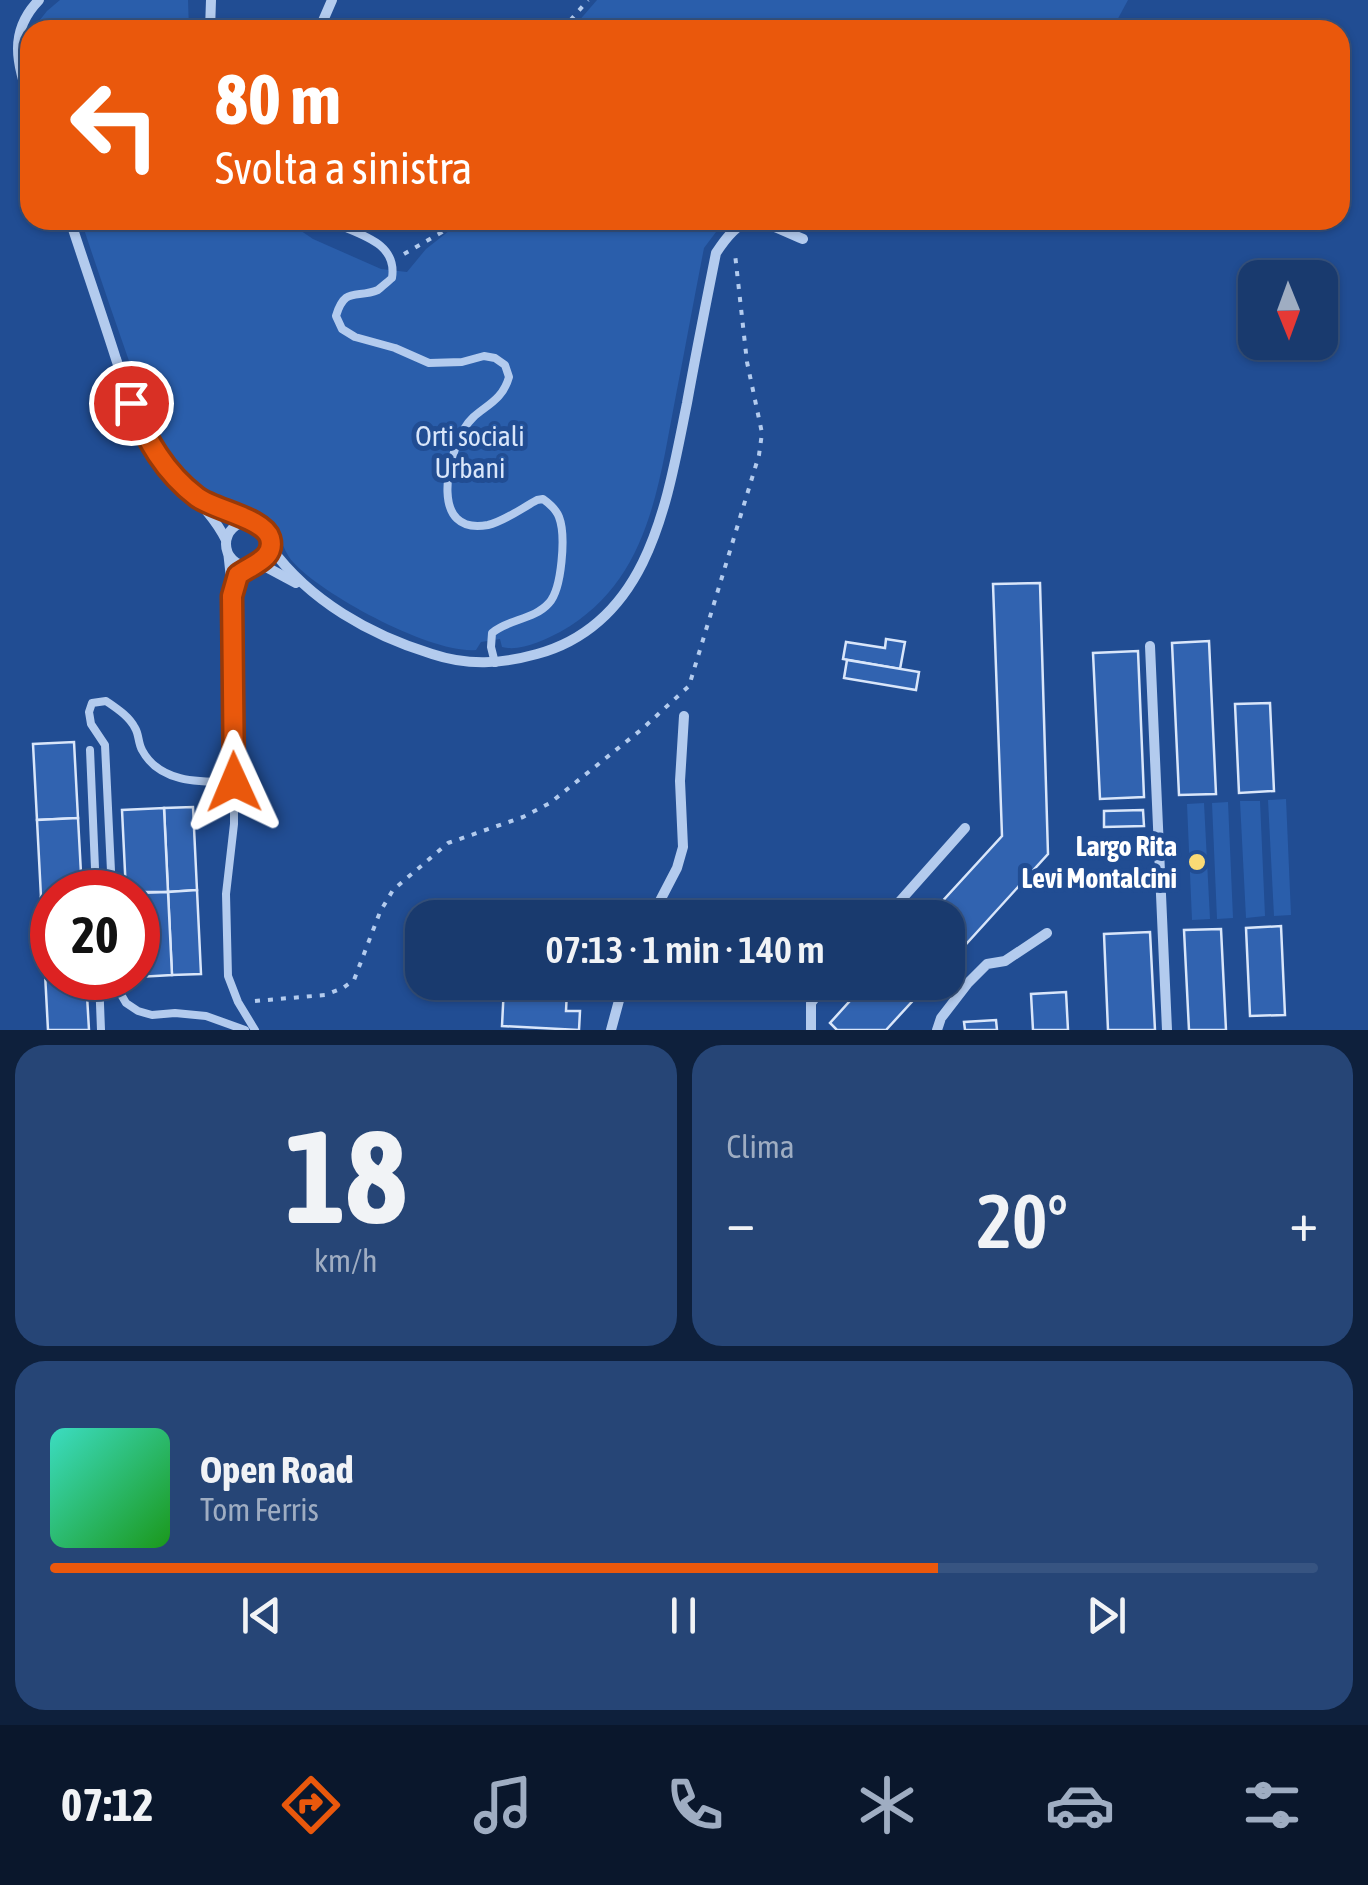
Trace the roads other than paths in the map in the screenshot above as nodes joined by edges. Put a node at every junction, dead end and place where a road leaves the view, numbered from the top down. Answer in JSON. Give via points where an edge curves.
{"nodes":[{"id":1,"x":40,"y":0,"type":"edge"},
{"id":2,"x":24,"y":20,"type":"edge"},
{"id":3,"x":20,"y":31,"type":"edge"},
{"id":4,"x":20,"y":60,"type":"edge"},
{"id":5,"x":73,"y":230,"type":"edge"},
{"id":6,"x":351,"y":230,"type":"edge"},
{"id":7,"x":732,"y":230,"type":"edge"},
{"id":8,"x":779,"y":230,"type":"edge"},
{"id":9,"x":803,"y":240,"type":"dead end"},
{"id":10,"x":198,"y":499,"type":"junction"},
{"id":11,"x":252,"y":522,"type":"junction"},
{"id":12,"x":227,"y":545,"type":"junction"},
{"id":13,"x":270,"y":548,"type":"junction"},
{"id":14,"x":253,"y":565,"type":"junction"},
{"id":15,"x":311,"y":591,"type":"junction"},
{"id":16,"x":232,"y":596,"type":"junction"},
{"id":17,"x":1150,"y":646,"type":"dead end"},
{"id":18,"x":495,"y":662,"type":"junction"},
{"id":19,"x":684,"y":716,"type":"dead end"},
{"id":20,"x":90,"y":750,"type":"dead end"},
{"id":21,"x":234,"y":782,"type":"junction"},
{"id":22,"x":965,"y":828,"type":"dead end"},
{"id":23,"x":95,"y":870,"type":"edge"},
{"id":24,"x":111,"y":870,"type":"edge"},
{"id":25,"x":660,"y":900,"type":"edge"},
{"id":26,"x":901,"y":900,"type":"edge"},
{"id":27,"x":1047,"y":934,"type":"dead end"},
{"id":28,"x":100,"y":1000,"type":"edge"},
{"id":29,"x":124,"y":1000,"type":"edge"},
{"id":30,"x":619,"y":1000,"type":"edge"},
{"id":31,"x":814,"y":1000,"type":"edge"},
{"id":32,"x":102,"y":1030,"type":"edge"},
{"id":33,"x":245,"y":1030,"type":"edge"},
{"id":34,"x":255,"y":1030,"type":"edge"},
{"id":35,"x":611,"y":1030,"type":"edge"},
{"id":36,"x":811,"y":1030,"type":"edge"},
{"id":37,"x":936,"y":1030,"type":"edge"},
{"id":38,"x":1167,"y":1030,"type":"edge"}],
"edges":[{"from":1,"to":2,"type":"street"},
{"from":3,"to":4,"type":"street"},
{"from":5,"to":10,"type":"street","via":[[148,442]]},
{"from":6,"to":18,"type":"lane","via":[[380,243],[394,268],[378,290],[340,303],[336,316],[342,328],[429,363],[484,356],[505,365],[509,377],[500,397],[466,424],[455,448],[448,477],[451,512],[477,526],[492,524],[543,499],[558,515],[556,592],[536,613],[492,633]]},
{"from":7,"to":18,"type":"street","via":[[716,253],[666,504],[649,552],[631,584],[588,630],[549,651]]},
{"from":8,"to":9,"type":"street"},
{"from":10,"to":11,"type":"street"},
{"from":10,"to":12,"type":"street"},
{"from":11,"to":12,"type":"street","via":[[231,530]]},
{"from":11,"to":13,"type":"street","via":[[270,536]]},
{"from":12,"to":14,"type":"street","via":[[232,559]]},
{"from":12,"to":16,"type":"lane"},
{"from":13,"to":14,"type":"street"},
{"from":13,"to":15,"type":"street"},
{"from":14,"to":15,"type":"street"},
{"from":14,"to":16,"type":"lane","via":[[238,575]]},
{"from":15,"to":18,"type":"street","via":[[400,644],[457,662]]},
{"from":16,"to":21,"type":"lane"},
{"from":17,"to":38,"type":"street"},
{"from":19,"to":25,"type":"street","via":[[683,847]]},
{"from":20,"to":23,"type":"lane"},
{"from":21,"to":24,"type":"lane","via":[[175,778],[155,766],[119,710],[106,701],[92,703],[91,724],[105,745]]},
{"from":21,"to":34,"type":"lane","via":[[228,976]]},
{"from":22,"to":26,"type":"street"},
{"from":27,"to":37,"type":"street","via":[[987,964]]},
{"from":28,"to":32,"type":"lane"},
{"from":29,"to":33,"type":"lane","via":[[152,1015],[206,1016]]},
{"from":30,"to":35,"type":"street"},
{"from":31,"to":36,"type":"street"}]}
